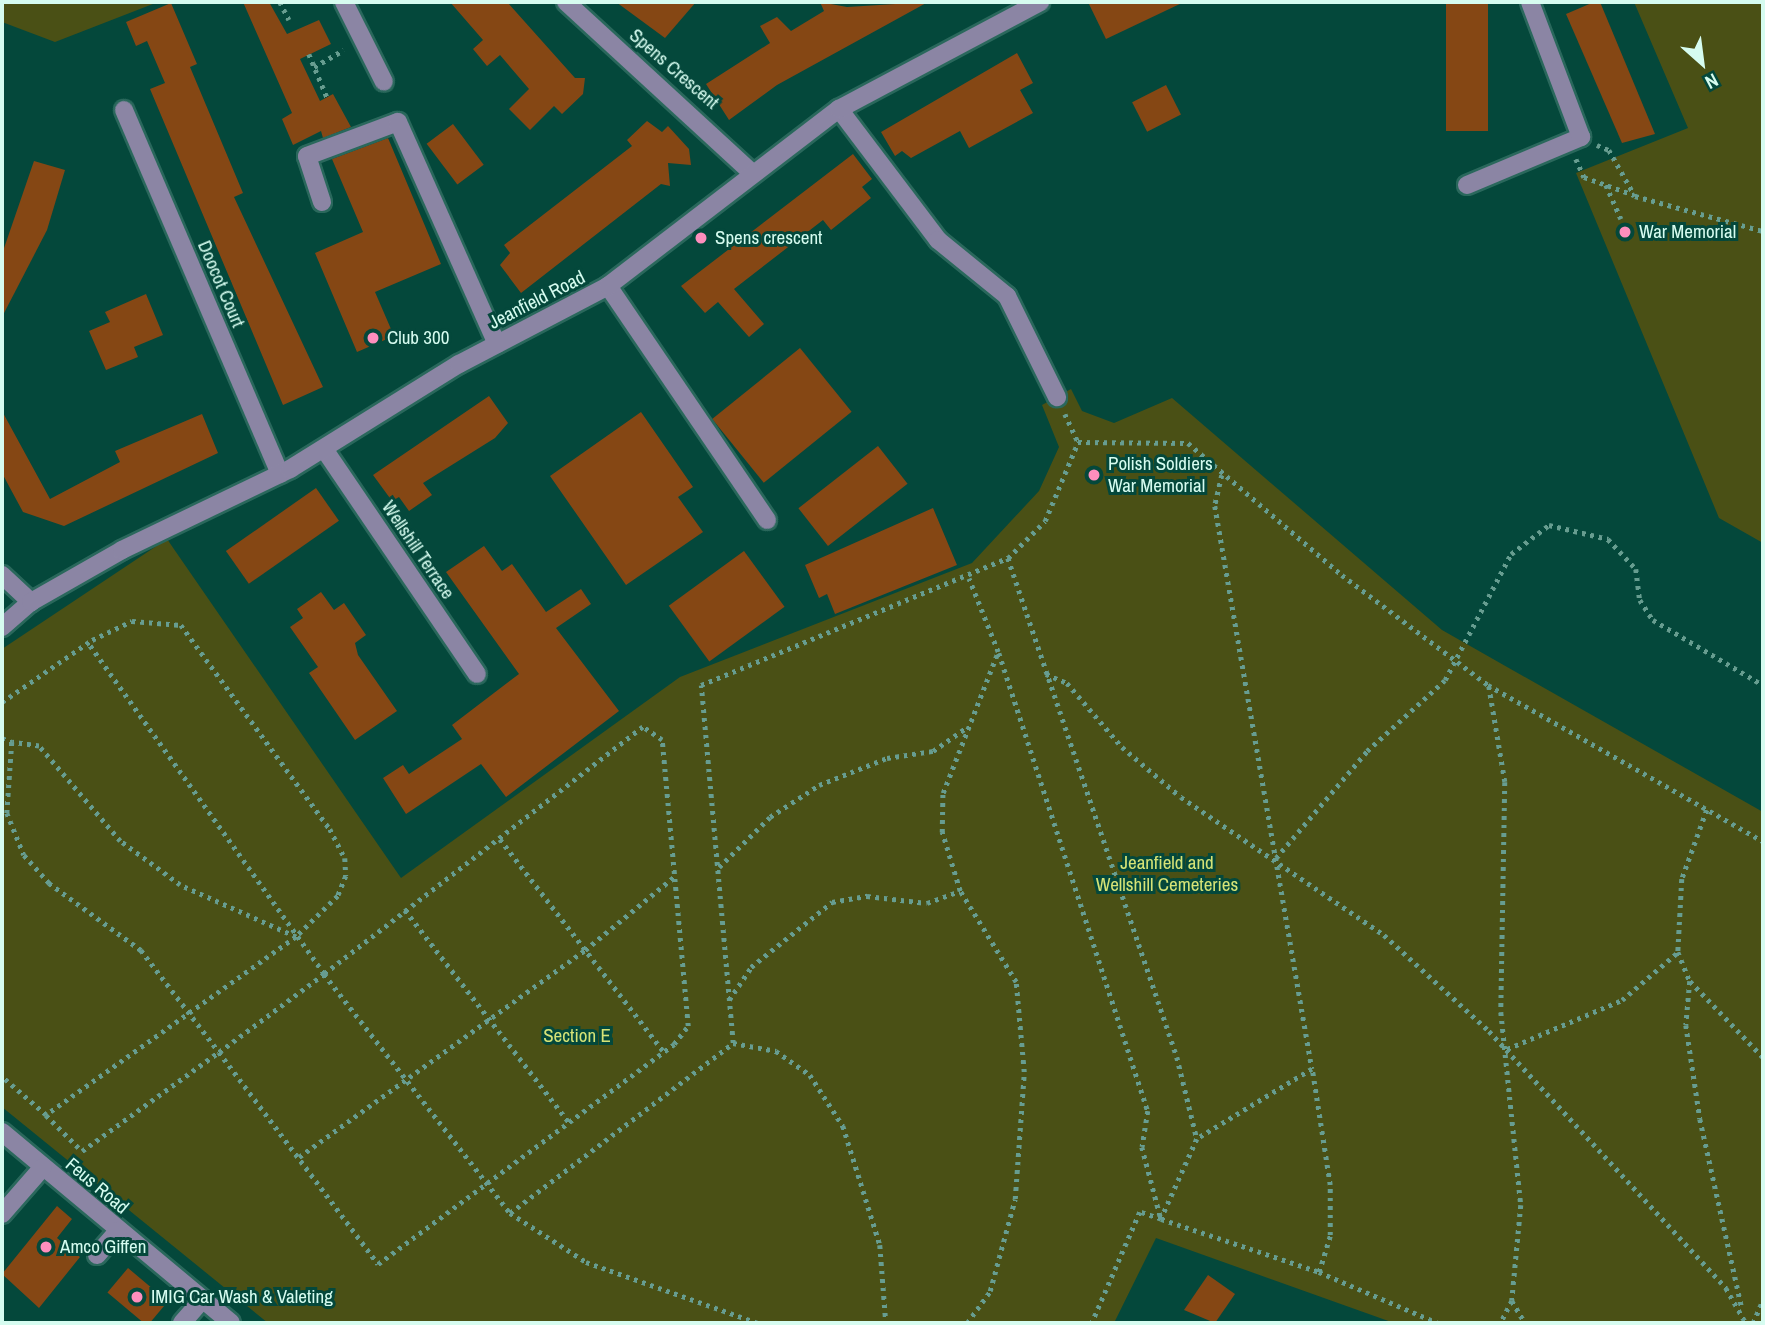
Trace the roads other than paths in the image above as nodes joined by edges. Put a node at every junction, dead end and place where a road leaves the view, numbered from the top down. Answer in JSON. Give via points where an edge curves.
{"nodes":[{"id":1,"x":344,"y":2,"type":"edge"},
{"id":2,"x":566,"y":2,"type":"edge"},
{"id":3,"x":1040,"y":2,"type":"edge"},
{"id":4,"x":1530,"y":2,"type":"edge"},
{"id":5,"x":384,"y":82,"type":"dead end"},
{"id":6,"x":839,"y":109,"type":"junction"},
{"id":7,"x":124,"y":110,"type":"dead end"},
{"id":8,"x":751,"y":172,"type":"junction"},
{"id":9,"x":1467,"y":185,"type":"dead end"},
{"id":10,"x":322,"y":202,"type":"dead end"},
{"id":11,"x":608,"y":286,"type":"junction"},
{"id":12,"x":498,"y":344,"type":"junction"},
{"id":13,"x":1057,"y":397,"type":"road end"},
{"id":14,"x":324,"y":449,"type":"junction"},
{"id":15,"x":280,"y":474,"type":"junction"},
{"id":16,"x":767,"y":520,"type":"dead end"},
{"id":17,"x":2,"y":576,"type":"edge"},
{"id":18,"x":31,"y":602,"type":"junction"},
{"id":19,"x":2,"y":627,"type":"edge"},
{"id":20,"x":477,"y":674,"type":"dead end"},
{"id":21,"x":2,"y":1132,"type":"edge"},
{"id":22,"x":43,"y":1167,"type":"junction"},
{"id":23,"x":2,"y":1214,"type":"edge"},
{"id":24,"x":118,"y":1231,"type":"junction"},
{"id":25,"x":97,"y":1255,"type":"dead end"},
{"id":26,"x":202,"y":1300,"type":"junction"},
{"id":27,"x":182,"y":1323,"type":"edge"},
{"id":28,"x":230,"y":1323,"type":"edge"}],
"edges":[{"from":1,"to":5,"type":"street"},
{"from":2,"to":8,"type":"street","name":"Spens Crescent"},
{"from":3,"to":6,"type":"street","name":"Jeanfield Road"},
{"from":4,"to":9,"type":"street","via":[[1575,140]]},
{"from":6,"to":8,"type":"street","name":"Jeanfield Road"},
{"from":6,"to":13,"type":"street","via":[[939,240],[1007,296]]},
{"from":7,"to":15,"type":"street","name":"Doocot Court"},
{"from":8,"to":11,"type":"street","name":"Jeanfield Road"},
{"from":10,"to":12,"type":"street","via":[[307,156],[398,122]]},
{"from":11,"to":12,"type":"street","name":"Jeanfield Road"},
{"from":11,"to":16,"type":"street"},
{"from":12,"to":14,"type":"street","name":"Jeanfield Road"},
{"from":14,"to":15,"type":"street","name":"Jeanfield Road"},
{"from":14,"to":20,"type":"street","name":"Wellshill Terrace"},
{"from":15,"to":18,"type":"street","name":"Jeanfield Road","via":[[163,528]]},
{"from":17,"to":18,"type":"street"},
{"from":18,"to":19,"type":"street","name":"Jeanfield Road"},
{"from":21,"to":22,"type":"street","name":"Feus Road"},
{"from":22,"to":23,"type":"street"},
{"from":22,"to":24,"type":"street","name":"Feus Road"},
{"from":24,"to":25,"type":"street"},
{"from":24,"to":26,"type":"street","name":"Feus Road"},
{"from":26,"to":27,"type":"street"},
{"from":26,"to":28,"type":"street","name":"Feus Road"}]}
